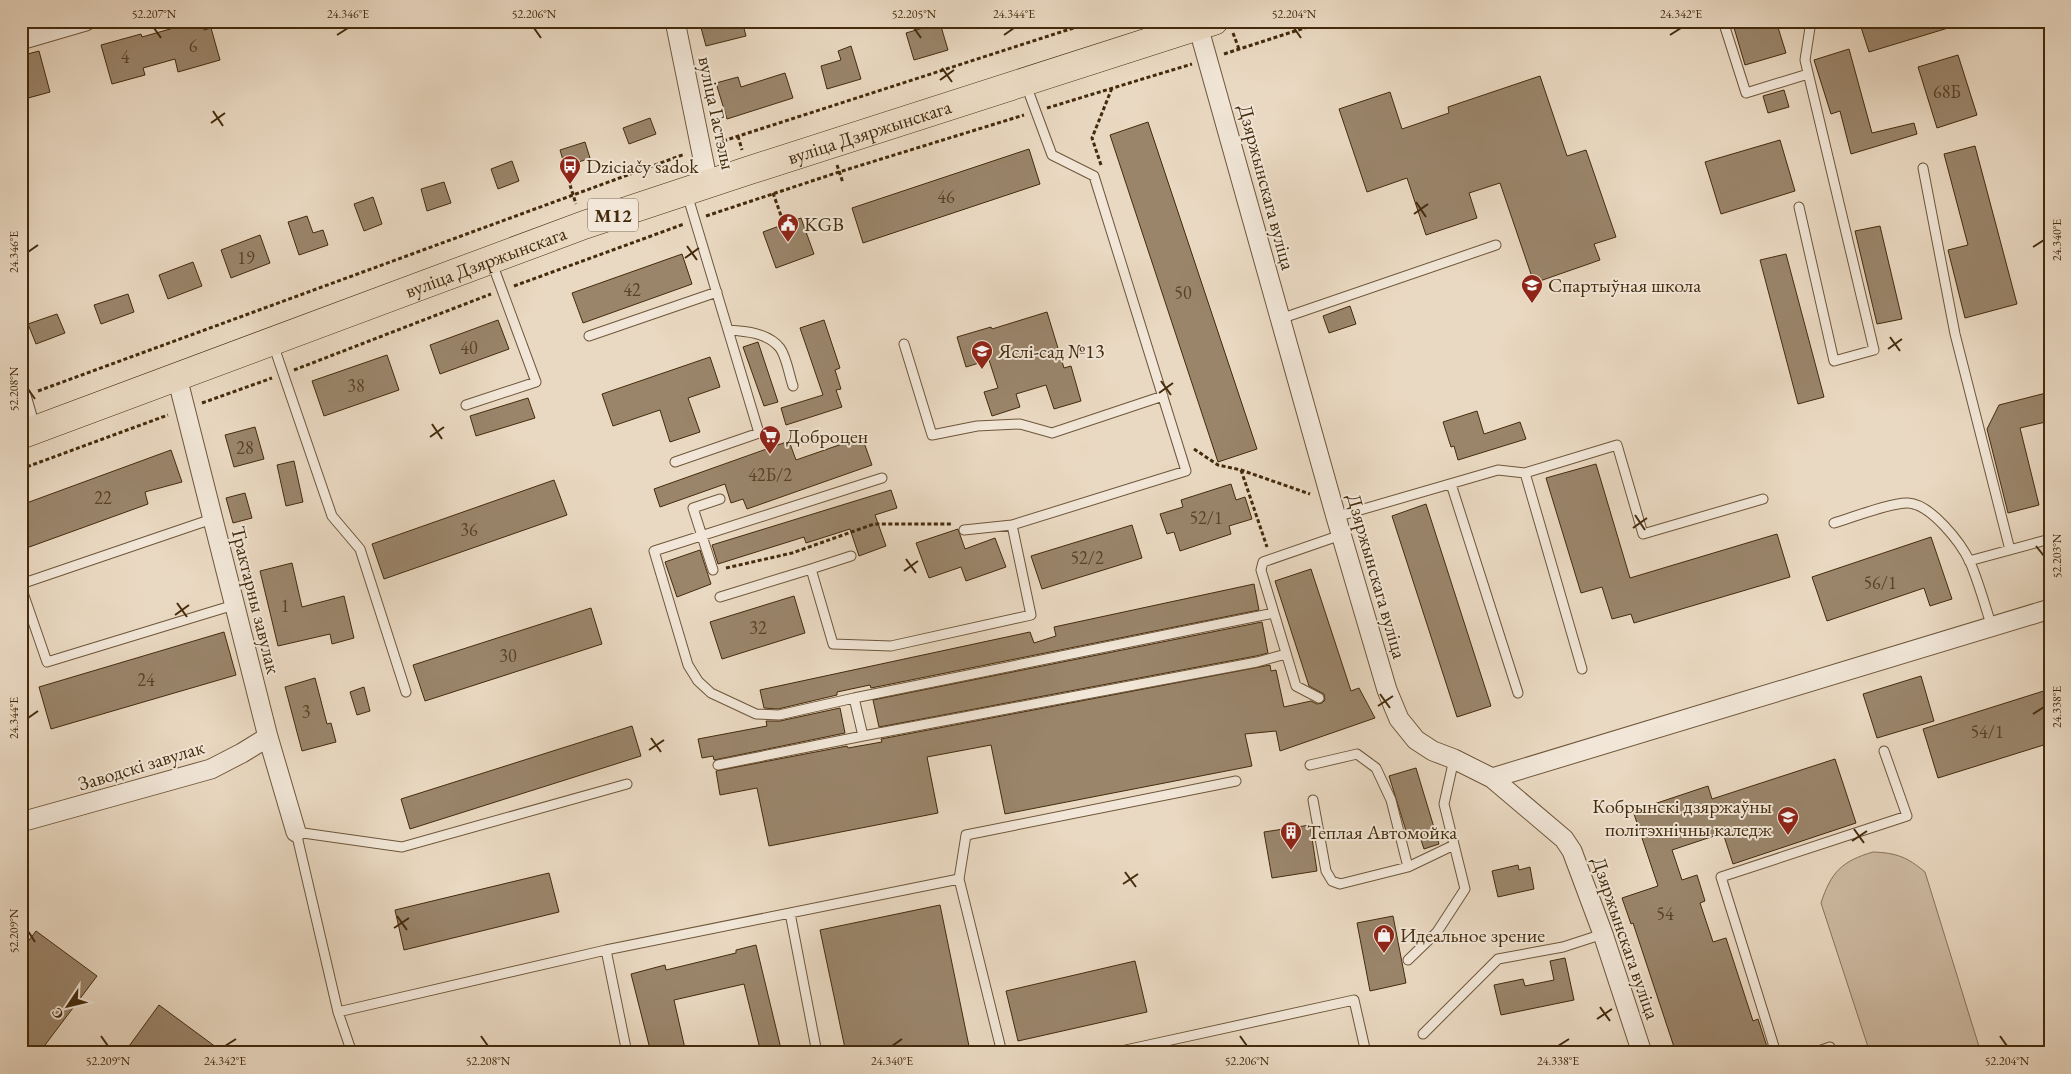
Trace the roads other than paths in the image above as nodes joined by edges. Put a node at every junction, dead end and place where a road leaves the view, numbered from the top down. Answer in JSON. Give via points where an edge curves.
{"nodes":[{"id":1,"x":86,"y":21,"type":"edge"},
{"id":2,"x":676,"y":21,"type":"edge"},
{"id":3,"x":1723,"y":21,"type":"edge"},
{"id":4,"x":1811,"y":21,"type":"edge"},
{"id":5,"x":1206,"y":24,"type":"edge"},
{"id":6,"x":21,"y":40,"type":"edge"},
{"id":7,"x":1808,"y":74,"type":"junction"},
{"id":8,"x":1025,"y":82,"type":"junction"},
{"id":9,"x":1923,"y":168,"type":"dead end"},
{"id":10,"x":697,"y":187,"type":"junction"},
{"id":11,"x":1799,"y":207,"type":"dead end"},
{"id":12,"x":1496,"y":245,"type":"dead end"},
{"id":13,"x":491,"y":260,"type":"junction"},
{"id":14,"x":717,"y":292,"type":"junction"},
{"id":15,"x":1280,"y":319,"type":"junction"},
{"id":16,"x":728,"y":330,"type":"junction"},
{"id":17,"x":589,"y":336,"type":"dead end"},
{"id":18,"x":272,"y":341,"type":"junction"},
{"id":19,"x":904,"y":344,"type":"dead end"},
{"id":20,"x":177,"y":377,"type":"junction"},
{"id":21,"x":793,"y":386,"type":"dead end"},
{"id":22,"x":21,"y":396,"type":"edge"},
{"id":23,"x":1163,"y":396,"type":"junction"},
{"id":24,"x":466,"y":405,"type":"dead end"},
{"id":25,"x":26,"y":433,"type":"edge"},
{"id":26,"x":675,"y":462,"type":"dead end"},
{"id":27,"x":1525,"y":473,"type":"junction"},
{"id":28,"x":882,"y":478,"type":"dead end"},
{"id":29,"x":1451,"y":484,"type":"junction"},
{"id":30,"x":720,"y":499,"type":"dead end"},
{"id":31,"x":1763,"y":499,"type":"dead end"},
{"id":32,"x":1334,"y":510,"type":"junction"},
{"id":33,"x":212,"y":519,"type":"junction"},
{"id":34,"x":1834,"y":523,"type":"dead end"},
{"id":35,"x":1012,"y":525,"type":"junction"},
{"id":36,"x":964,"y":530,"type":"road end"},
{"id":37,"x":1342,"y":535,"type":"junction"},
{"id":38,"x":701,"y":536,"type":"junction"},
{"id":39,"x":2050,"y":539,"type":"edge"},
{"id":40,"x":2010,"y":550,"type":"junction"},
{"id":41,"x":851,"y":556,"type":"dead end"},
{"id":42,"x":1969,"y":561,"type":"junction"},
{"id":43,"x":811,"y":569,"type":"junction"},
{"id":44,"x":713,"y":570,"type":"road end"},
{"id":45,"x":21,"y":586,"type":"edge"},
{"id":46,"x":720,"y":597,"type":"dead end"},
{"id":47,"x":234,"y":605,"type":"junction"},
{"id":48,"x":2050,"y":609,"type":"edge"},
{"id":49,"x":1274,"y":613,"type":"junction"},
{"id":50,"x":1992,"y":628,"type":"junction"},
{"id":51,"x":1286,"y":654,"type":"junction"},
{"id":52,"x":1582,"y":669,"type":"dead end"},
{"id":53,"x":406,"y":692,"type":"dead end"},
{"id":54,"x":1518,"y":693,"type":"dead end"},
{"id":55,"x":854,"y":698,"type":"junction"},
{"id":56,"x":1319,"y":698,"type":"dead end"},
{"id":57,"x":863,"y":736,"type":"junction"},
{"id":58,"x":268,"y":737,"type":"junction"},
{"id":59,"x":1884,"y":751,"type":"dead end"},
{"id":60,"x":1454,"y":759,"type":"junction"},
{"id":61,"x":718,"y":765,"type":"dead end"},
{"id":62,"x":1310,"y":765,"type":"dead end"},
{"id":63,"x":1492,"y":778,"type":"junction"},
{"id":64,"x":1236,"y":781,"type":"dead end"},
{"id":65,"x":627,"y":784,"type":"dead end"},
{"id":66,"x":1313,"y":800,"type":"dead end"},
{"id":67,"x":21,"y":822,"type":"edge"},
{"id":68,"x":296,"y":832,"type":"junction"},
{"id":69,"x":1454,"y":845,"type":"junction"},
{"id":70,"x":1408,"y":867,"type":"junction"},
{"id":71,"x":959,"y":879,"type":"junction"},
{"id":72,"x":790,"y":913,"type":"junction"},
{"id":73,"x":1603,"y":934,"type":"junction"},
{"id":74,"x":606,"y":950,"type":"junction"},
{"id":75,"x":1408,"y":960,"type":"dead end"},
{"id":76,"x":338,"y":1012,"type":"junction"},
{"id":77,"x":1424,"y":1034,"type":"dead end"},
{"id":78,"x":1830,"y":1048,"type":"dead end"},
{"id":79,"x":352,"y":1053,"type":"edge"},
{"id":80,"x":627,"y":1053,"type":"edge"},
{"id":81,"x":818,"y":1053,"type":"edge"},
{"id":82,"x":1002,"y":1053,"type":"edge"},
{"id":83,"x":1112,"y":1053,"type":"edge"},
{"id":84,"x":1366,"y":1053,"type":"edge"},
{"id":85,"x":1642,"y":1053,"type":"edge"},
{"id":86,"x":1776,"y":1053,"type":"edge"},
{"id":87,"x":1813,"y":1053,"type":"edge"}],
"edges":[{"from":1,"to":6,"type":"street"},
{"from":2,"to":10,"type":"street","name":"вуліца Гастэлы","via":[[701,148]]},
{"from":3,"to":7,"type":"lane","via":[[1746,93]]},
{"from":4,"to":7,"type":"lane","via":[[1805,60]]},
{"from":5,"to":8,"type":"main road","name":"вуліца Дзяржынскага","number":"М12"},
{"from":5,"to":15,"type":"street","name":"Дзяржынскага вуліца","via":[[1208,59]]},
{"from":7,"to":11,"type":"lane","via":[[1874,350],[1834,362]]},
{"from":8,"to":10,"type":"main road","name":"вуліца Дзяржынскага","number":"М12"},
{"from":8,"to":23,"type":"lane","via":[[1052,155],[1094,176]]},
{"from":9,"to":40,"type":"lane","via":[[1955,334]]},
{"from":10,"to":13,"type":"main road","name":"вуліца Дзяржынскага","number":"М12"},
{"from":10,"to":14,"type":"lane","via":[[695,220]]},
{"from":12,"to":15,"type":"lane"},
{"from":13,"to":18,"type":"main road","name":"вуліца Дзяржынскага","number":"М12"},
{"from":13,"to":24,"type":"lane","via":[[536,382]]},
{"from":14,"to":16,"type":"lane"},
{"from":14,"to":17,"type":"lane"},
{"from":15,"to":32,"type":"street","name":"Дзяржынскага вуліца"},
{"from":16,"to":21,"type":"lane","via":[[752,332],[770,340],[780,349]]},
{"from":16,"to":26,"type":"lane","via":[[759,434]]},
{"from":18,"to":20,"type":"main road","name":"вуліца Дзяржынскага","number":"М12"},
{"from":18,"to":53,"type":"lane","via":[[332,516],[360,549]]},
{"from":19,"to":23,"type":"lane","via":[[932,434],[977,426],[1020,424],[1052,433]]},
{"from":20,"to":25,"type":"main road","name":"вуліца Дзяржынскага","number":"М12"},
{"from":20,"to":33,"type":"street","name":"Трактарны завулак"},
{"from":22,"to":25,"type":"street"},
{"from":23,"to":35,"type":"lane","via":[[1186,471]]},
{"from":27,"to":29,"type":"lane","via":[[1498,470]]},
{"from":27,"to":31,"type":"lane","via":[[1616,445],[1643,534]]},
{"from":27,"to":52,"type":"lane"},
{"from":28,"to":38,"type":"lane"},
{"from":29,"to":32,"type":"lane"},
{"from":29,"to":54,"type":"lane"},
{"from":30,"to":38,"type":"lane","via":[[693,508]]},
{"from":32,"to":37,"type":"street","name":"Дзяржынскага вуліца"},
{"from":33,"to":45,"type":"lane"},
{"from":33,"to":47,"type":"street","name":"Трактарны завулак"},
{"from":34,"to":42,"type":"lane","via":[[1909,503],[1927,510],[1943,523]]},
{"from":35,"to":36,"type":"lane"},
{"from":35,"to":43,"type":"lane","via":[[1031,615],[891,646],[833,644]]},
{"from":37,"to":49,"type":"lane","via":[[1263,562],[1261,570]]},
{"from":37,"to":60,"type":"street","name":"Дзяржынскага вуліца","via":[[1387,690],[1399,719],[1416,740]]},
{"from":38,"to":44,"type":"lane"},
{"from":38,"to":55,"type":"lane","via":[[654,551],[682,649],[698,681],[711,693],[756,714],[779,715]]},
{"from":39,"to":40,"type":"lane"},
{"from":40,"to":42,"type":"lane"},
{"from":41,"to":43,"type":"lane"},
{"from":42,"to":50,"type":"lane"},
{"from":43,"to":46,"type":"lane"},
{"from":45,"to":47,"type":"lane","via":[[47,662]]},
{"from":47,"to":58,"type":"street","name":"Трактарны завулак"},
{"from":48,"to":50,"type":"street"},
{"from":49,"to":51,"type":"lane"},
{"from":49,"to":55,"type":"lane"},
{"from":50,"to":63,"type":"street"},
{"from":51,"to":56,"type":"lane","via":[[1296,686]]},
{"from":51,"to":57,"type":"lane"},
{"from":55,"to":57,"type":"lane"},
{"from":57,"to":61,"type":"lane"},
{"from":58,"to":67,"type":"street","name":"Заводскі завулак","via":[[211,769]]},
{"from":58,"to":68,"type":"street","name":"Трактарны завулак"},
{"from":59,"to":86,"type":"lane","via":[[1907,816],[1721,877]]},
{"from":60,"to":63,"type":"street","name":"Дзяржынскага вуліца"},
{"from":60,"to":69,"type":"lane","via":[[1444,804]]},
{"from":62,"to":70,"type":"lane","via":[[1357,754],[1376,768],[1391,800]]},
{"from":63,"to":73,"type":"street","name":"Дзяржынскага вуліца","via":[[1564,839]]},
{"from":64,"to":71,"type":"lane","via":[[966,836]]},
{"from":65,"to":68,"type":"lane","via":[[402,847]]},
{"from":66,"to":70,"type":"lane","via":[[1326,871],[1332,881],[1340,884]]},
{"from":68,"to":76,"type":"lane"},
{"from":69,"to":70,"type":"lane"},
{"from":69,"to":75,"type":"lane","via":[[1465,889],[1437,932]]},
{"from":71,"to":72,"type":"lane"},
{"from":71,"to":82,"type":"lane"},
{"from":72,"to":74,"type":"lane"},
{"from":72,"to":81,"type":"lane"},
{"from":73,"to":77,"type":"lane","via":[[1563,947],[1498,959]]},
{"from":73,"to":85,"type":"street","name":"Дзяржынскага вуліца"},
{"from":74,"to":76,"type":"lane"},
{"from":74,"to":80,"type":"lane"},
{"from":76,"to":79,"type":"lane"},
{"from":78,"to":87,"type":"lane"},
{"from":83,"to":84,"type":"lane","via":[[1354,1000]]}]}
